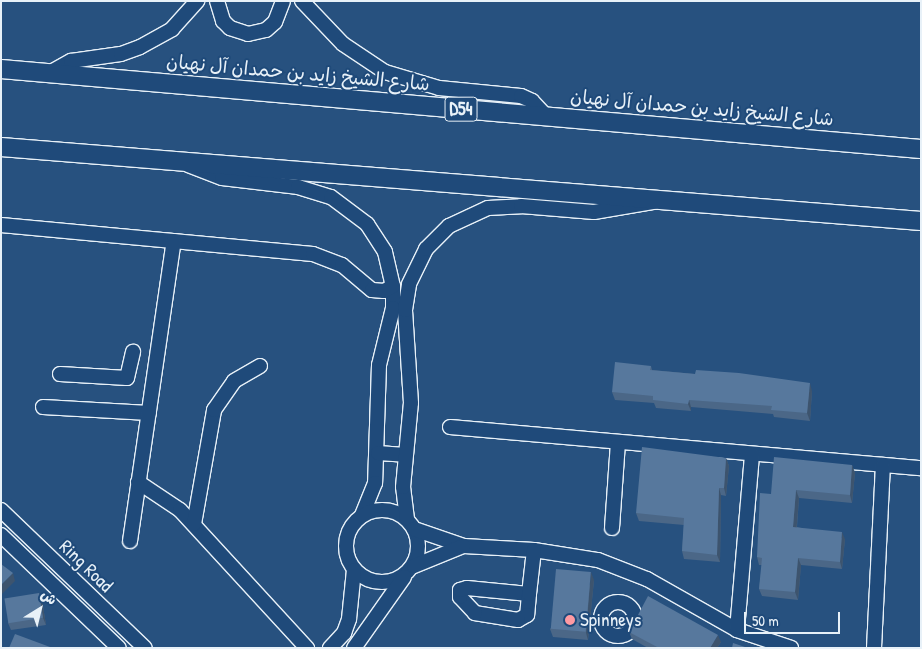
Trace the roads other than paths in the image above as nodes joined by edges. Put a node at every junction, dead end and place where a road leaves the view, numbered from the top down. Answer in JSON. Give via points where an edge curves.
{"nodes":[{"id":1,"x":197,"y":1,"type":"edge"},
{"id":2,"x":217,"y":1,"type":"edge"},
{"id":3,"x":283,"y":1,"type":"edge"},
{"id":4,"x":302,"y":1,"type":"edge"},
{"id":5,"x":1,"y":69,"type":"edge"},
{"id":6,"x":49,"y":73,"type":"junction"},
{"id":7,"x":546,"y":116,"type":"junction"},
{"id":8,"x":1,"y":147,"type":"edge"},
{"id":9,"x":921,"y":149,"type":"edge"},
{"id":10,"x":184,"y":162,"type":"junction"},
{"id":11,"x":657,"y":201,"type":"junction"},
{"id":12,"x":921,"y":221,"type":"edge"},
{"id":13,"x":1,"y":225,"type":"edge"},
{"id":14,"x":174,"y":241,"type":"junction"},
{"id":15,"x":393,"y":286,"type":"junction"},
{"id":16,"x":133,"y":352,"type":"dead end"},
{"id":17,"x":260,"y":366,"type":"dead end"},
{"id":18,"x":130,"y":369,"type":"junction"},
{"id":19,"x":155,"y":372,"type":"junction"},
{"id":20,"x":60,"y":374,"type":"dead end"},
{"id":21,"x":44,"y":407,"type":"dead end"},
{"id":22,"x":149,"y":413,"type":"junction"},
{"id":23,"x":450,"y":427,"type":"dead end"},
{"id":24,"x":618,"y":442,"type":"junction"},
{"id":25,"x":378,"y":453,"type":"junction"},
{"id":26,"x":752,"y":454,"type":"junction"},
{"id":27,"x":405,"y":455,"type":"junction"},
{"id":28,"x":883,"y":465,"type":"junction"},
{"id":29,"x":921,"y":468,"type":"edge"},
{"id":30,"x":138,"y":482,"type":"junction"},
{"id":31,"x":1,"y":510,"type":"edge"},
{"id":32,"x":362,"y":515,"type":"junction"},
{"id":33,"x":194,"y":524,"type":"junction"},
{"id":34,"x":410,"y":524,"type":"junction"},
{"id":35,"x":612,"y":528,"type":"dead end"},
{"id":36,"x":1,"y":535,"type":"edge"},
{"id":37,"x":130,"y":541,"type":"dead end"},
{"id":38,"x":464,"y":546,"type":"junction"},
{"id":39,"x":534,"y":550,"type":"junction"},
{"id":40,"x":354,"y":570,"type":"junction"},
{"id":41,"x":410,"y":570,"type":"junction"},
{"id":42,"x":529,"y":594,"type":"junction"},
{"id":43,"x":737,"y":630,"type":"junction"},
{"id":44,"x":120,"y":648,"type":"edge"},
{"id":45,"x":145,"y":648,"type":"edge"},
{"id":46,"x":307,"y":648,"type":"edge"},
{"id":47,"x":330,"y":648,"type":"edge"},
{"id":48,"x":354,"y":648,"type":"edge"},
{"id":49,"x":791,"y":648,"type":"edge"},
{"id":50,"x":874,"y":648,"type":"edge"}],
"edges":[{"from":1,"to":6,"type":"street","via":[[172,29],[140,47],[121,54],[71,61]]},
{"from":2,"to":3,"type":"street","via":[[223,21],[230,28],[248,34],[266,30],[275,22]]},
{"from":4,"to":7,"type":"street","via":[[343,44],[386,72],[438,88],[521,96],[532,101]]},
{"from":5,"to":6,"type":"main road","name":"شارع الشيخ زايد بن حمدان آل نهيان","number":"D54"},
{"from":6,"to":7,"type":"main road","name":"شارع الشيخ زايد بن حمدان آل نهيان","number":"D54"},
{"from":7,"to":9,"type":"main road","name":"شارع الشيخ زايد بن حمدان آل نهيان","number":"D54"},
{"from":8,"to":10,"type":"main road"},
{"from":10,"to":11,"type":"main road"},
{"from":10,"to":15,"type":"street","via":[[222,178],[309,189],[341,202],[363,220],[380,242],[389,263]]},
{"from":11,"to":12,"type":"main road"},
{"from":11,"to":27,"type":"street","via":[[626,209],[594,212],[499,206],[468,215],[441,232],[419,260],[406,297],[411,403]]},
{"from":13,"to":14,"type":"street"},
{"from":14,"to":15,"type":"street","via":[[318,255],[342,265],[372,290],[384,291]]},
{"from":14,"to":19,"type":"street"},
{"from":15,"to":25,"type":"street","via":[[391,319],[379,365]]},
{"from":16,"to":18,"type":"street"},
{"from":17,"to":33,"type":"street","via":[[234,381],[214,410]]},
{"from":18,"to":19,"type":"street"},
{"from":18,"to":20,"type":"street","via":[[129,376],[122,379]]},
{"from":19,"to":22,"type":"street"},
{"from":21,"to":22,"type":"street","via":[[82,412]]},
{"from":22,"to":30,"type":"street"},
{"from":23,"to":24,"type":"street"},
{"from":24,"to":26,"type":"street"},
{"from":24,"to":35,"type":"street"},
{"from":25,"to":27,"type":"street"},
{"from":25,"to":32,"type":"street","via":[[375,483]]},
{"from":26,"to":28,"type":"street"},
{"from":26,"to":43,"type":"street"},
{"from":27,"to":34,"type":"street","via":[[403,487]]},
{"from":28,"to":29,"type":"street"},
{"from":28,"to":50,"type":"street"},
{"from":30,"to":33,"type":"street","via":[[171,501]]},
{"from":30,"to":37,"type":"street"},
{"from":31,"to":45,"type":"street","name":"Ring Road"},
{"from":32,"to":34,"type":"street","via":[[385,510]]},
{"from":32,"to":40,"type":"street","via":[[347,534],[348,559]]},
{"from":33,"to":46,"type":"street"},
{"from":34,"to":38,"type":"street","via":[[438,540]]},
{"from":34,"to":41,"type":"street","via":[[419,547]]},
{"from":36,"to":44,"type":"street","name":"Ring Road"},
{"from":38,"to":39,"type":"street"},
{"from":38,"to":41,"type":"street"},
{"from":39,"to":42,"type":"street"},
{"from":39,"to":43,"type":"street","via":[[572,554],[623,568]]},
{"from":40,"to":41,"type":"street","via":[[380,583],[399,579]]},
{"from":40,"to":47,"type":"street","via":[[349,619],[344,632]]},
{"from":41,"to":48,"type":"street"},
{"from":42,"to":42,"type":"street","via":[[463,588],[459,593],[464,603],[476,613],[522,620],[527,615]]},
{"from":43,"to":49,"type":"street"}]}
